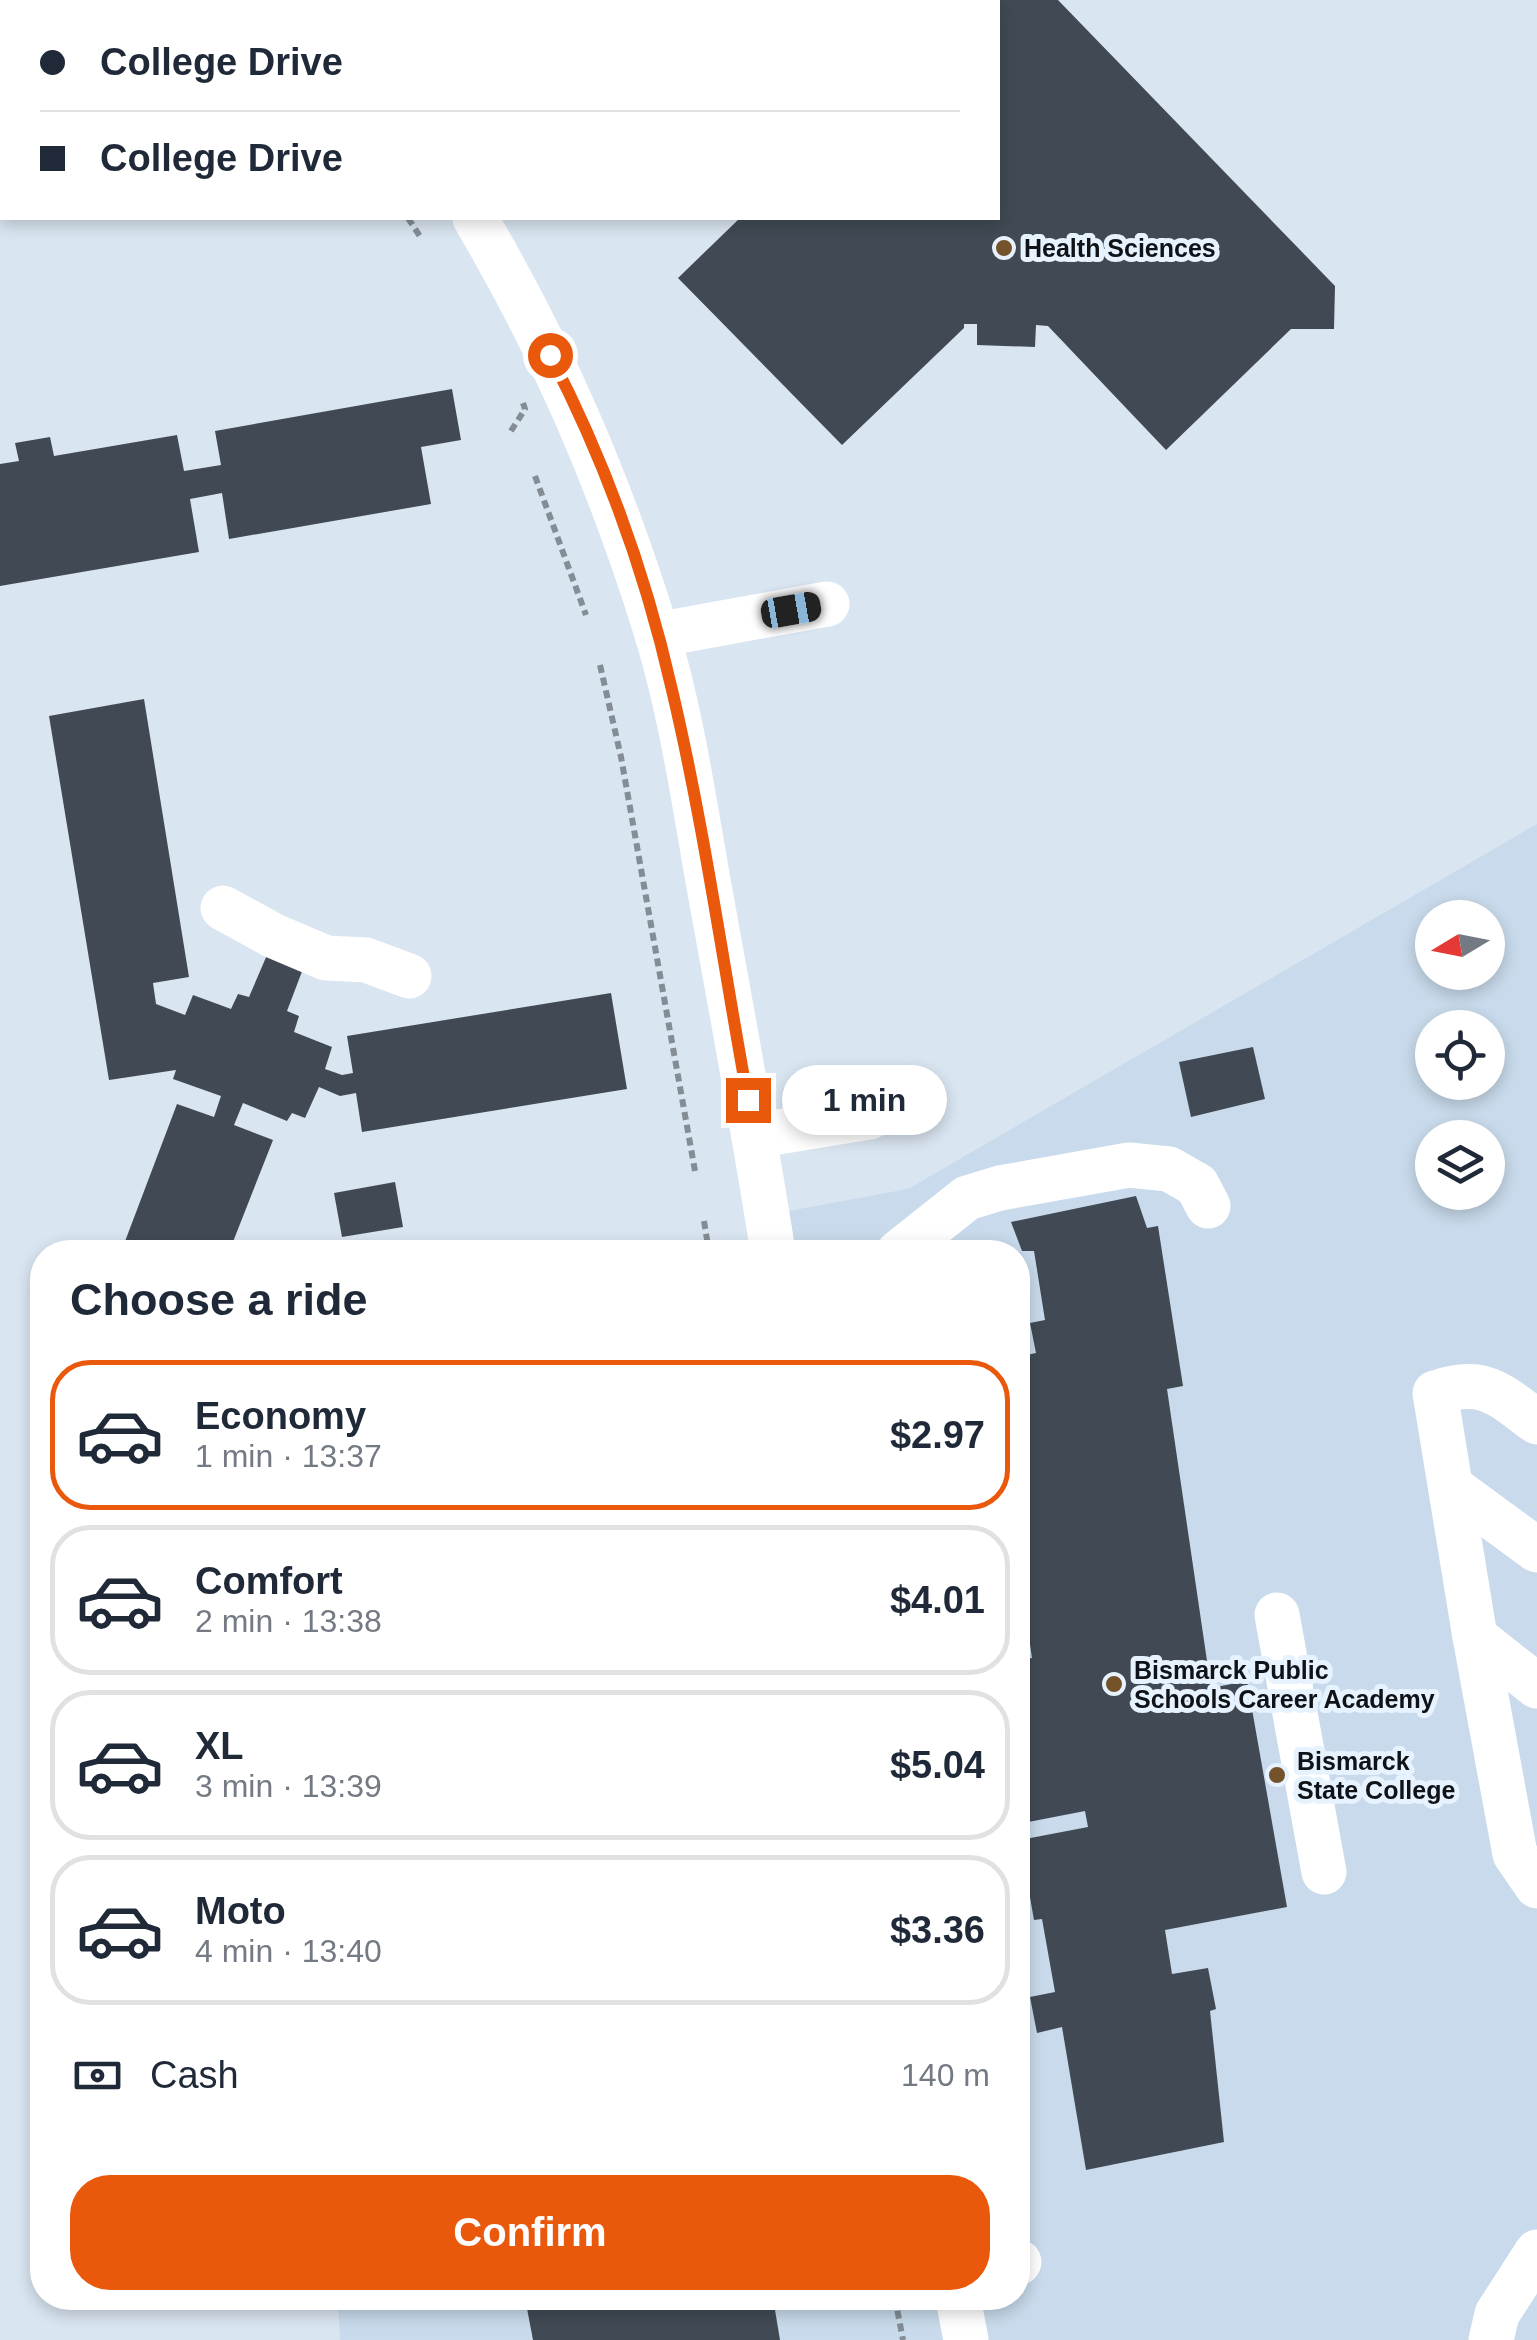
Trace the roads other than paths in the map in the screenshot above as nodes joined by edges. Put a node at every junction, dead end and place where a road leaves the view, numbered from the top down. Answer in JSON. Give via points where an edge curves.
{"nodes":[{"id":1,"x":477,"y":220,"type":"edge"},
{"id":2,"x":827,"y":604,"type":"dead end"},
{"id":3,"x":658,"y":634,"type":"junction"},
{"id":4,"x":223,"y":908,"type":"dead end"},
{"id":5,"x":409,"y":976,"type":"dead end"},
{"id":6,"x":916,"y":1097,"type":"dead end"},
{"id":7,"x":754,"y":1136,"type":"junction"},
{"id":8,"x":1208,"y":1206,"type":"dead end"},
{"id":9,"x":772,"y":1240,"type":"edge"},
{"id":10,"x":914,"y":1240,"type":"edge"},
{"id":11,"x":1537,"y":1422,"type":"edge"},
{"id":12,"x":1451,"y":1487,"type":"junction"},
{"id":13,"x":1537,"y":1550,"type":"edge"},
{"id":14,"x":1276,"y":1614,"type":"dead end"},
{"id":15,"x":1475,"y":1636,"type":"junction"},
{"id":16,"x":1537,"y":1686,"type":"edge"},
{"id":17,"x":1324,"y":1872,"type":"dead end"},
{"id":18,"x":1537,"y":1886,"type":"edge"},
{"id":19,"x":1537,"y":2252,"type":"edge"},
{"id":20,"x":960,"y":2310,"type":"edge"},
{"id":21,"x":966,"y":2340,"type":"edge"},
{"id":22,"x":1491,"y":2340,"type":"edge"}],
"edges":[{"from":1,"to":3,"type":"street","via":[[575,407]]},
{"from":2,"to":3,"type":"street"},
{"from":3,"to":7,"type":"street"},
{"from":4,"to":5,"type":"street","via":[[326,958],[366,960]]},
{"from":6,"to":7,"type":"street","via":[[870,1116]]},
{"from":7,"to":9,"type":"street"},
{"from":8,"to":10,"type":"street","via":[[1185,1177],[1130,1164],[967,1198]]},
{"from":11,"to":12,"type":"street","via":[[1495,1390],[1461,1384],[1436,1392]]},
{"from":12,"to":13,"type":"street"},
{"from":12,"to":15,"type":"street"},
{"from":14,"to":17,"type":"street"},
{"from":15,"to":16,"type":"street"},
{"from":15,"to":18,"type":"street","via":[[1515,1854]]},
{"from":19,"to":22,"type":"street","via":[[1496,2314]]},
{"from":20,"to":21,"type":"street"}]}
